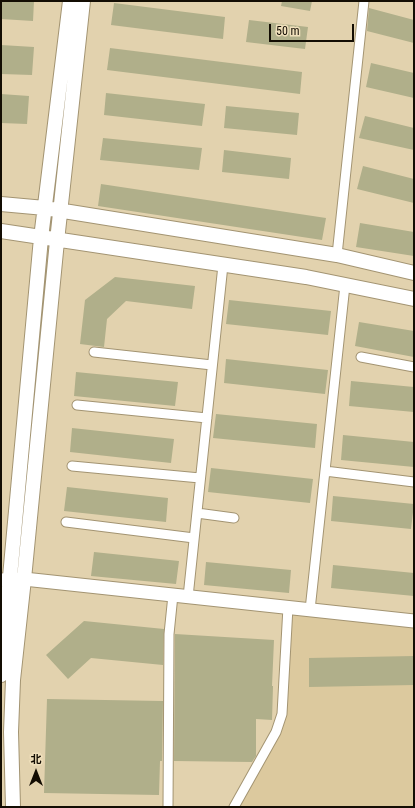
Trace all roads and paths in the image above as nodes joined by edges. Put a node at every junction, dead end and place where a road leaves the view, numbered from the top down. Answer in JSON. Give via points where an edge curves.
{"nodes":[{"id":1,"x":70,"y":1,"type":"edge"},
{"id":2,"x":83,"y":1,"type":"edge"},
{"id":3,"x":364,"y":1,"type":"edge"},
{"id":4,"x":1,"y":204,"type":"edge"},
{"id":5,"x":45,"y":208,"type":"junction"},
{"id":6,"x":60,"y":211,"type":"junction"},
{"id":7,"x":1,"y":231,"type":"edge"},
{"id":8,"x":41,"y":238,"type":"junction"},
{"id":9,"x":57,"y":240,"type":"junction"},
{"id":10,"x":337,"y":255,"type":"junction"},
{"id":11,"x":223,"y":265,"type":"junction"},
{"id":12,"x":414,"y":273,"type":"edge"},
{"id":13,"x":345,"y":285,"type":"junction"},
{"id":14,"x":414,"y":299,"type":"edge"},
{"id":15,"x":94,"y":352,"type":"dead end"},
{"id":16,"x":361,"y":357,"type":"dead end"},
{"id":17,"x":212,"y":364,"type":"junction"},
{"id":18,"x":414,"y":367,"type":"edge"},
{"id":19,"x":77,"y":406,"type":"dead end"},
{"id":20,"x":207,"y":418,"type":"junction"},
{"id":21,"x":72,"y":466,"type":"dead end"},
{"id":22,"x":325,"y":471,"type":"junction"},
{"id":23,"x":200,"y":478,"type":"junction"},
{"id":24,"x":414,"y":482,"type":"edge"},
{"id":25,"x":197,"y":514,"type":"junction"},
{"id":26,"x":234,"y":518,"type":"dead end"},
{"id":27,"x":66,"y":522,"type":"dead end"},
{"id":28,"x":194,"y":538,"type":"junction"},
{"id":29,"x":5,"y":579,"type":"edge"},
{"id":30,"x":24,"y":579,"type":"junction"},
{"id":31,"x":173,"y":595,"type":"junction"},
{"id":32,"x":188,"y":597,"type":"junction"},
{"id":33,"x":288,"y":607,"type":"junction"},
{"id":34,"x":310,"y":610,"type":"junction"},
{"id":35,"x":414,"y":621,"type":"edge"},
{"id":36,"x":1,"y":675,"type":"edge"},
{"id":37,"x":13,"y":807,"type":"edge"},
{"id":38,"x":168,"y":807,"type":"edge"},
{"id":39,"x":234,"y":807,"type":"edge"}],
"edges":[{"from":1,"to":5,"type":"main road"},
{"from":2,"to":6,"type":"main road"},
{"from":3,"to":10,"type":"street"},
{"from":4,"to":5,"type":"main road"},
{"from":5,"to":6,"type":"main road"},
{"from":5,"to":8,"type":"main road"},
{"from":6,"to":9,"type":"main road"},
{"from":6,"to":10,"type":"main road"},
{"from":7,"to":8,"type":"main road"},
{"from":8,"to":9,"type":"main road"},
{"from":8,"to":29,"type":"main road"},
{"from":9,"to":11,"type":"main road"},
{"from":9,"to":30,"type":"main road"},
{"from":10,"to":12,"type":"main road"},
{"from":11,"to":13,"type":"main road"},
{"from":11,"to":17,"type":"street"},
{"from":13,"to":14,"type":"main road"},
{"from":13,"to":22,"type":"street"},
{"from":15,"to":17,"type":"street"},
{"from":16,"to":18,"type":"street"},
{"from":17,"to":20,"type":"street"},
{"from":19,"to":20,"type":"street"},
{"from":20,"to":23,"type":"street"},
{"from":21,"to":23,"type":"street"},
{"from":22,"to":24,"type":"street"},
{"from":22,"to":34,"type":"street"},
{"from":23,"to":25,"type":"street"},
{"from":25,"to":26,"type":"street"},
{"from":25,"to":28,"type":"street"},
{"from":27,"to":28,"type":"street"},
{"from":28,"to":32,"type":"street"},
{"from":29,"to":30,"type":"main road"},
{"from":29,"to":36,"type":"main road"},
{"from":30,"to":31,"type":"main road"},
{"from":30,"to":37,"type":"main road","via":[[12,680]]},
{"from":31,"to":32,"type":"main road"},
{"from":31,"to":38,"type":"street","via":[[169,634]]},
{"from":32,"to":33,"type":"main road"},
{"from":33,"to":34,"type":"main road"},
{"from":33,"to":39,"type":"street","via":[[282,714],[276,732]]},
{"from":34,"to":35,"type":"main road"}]}
